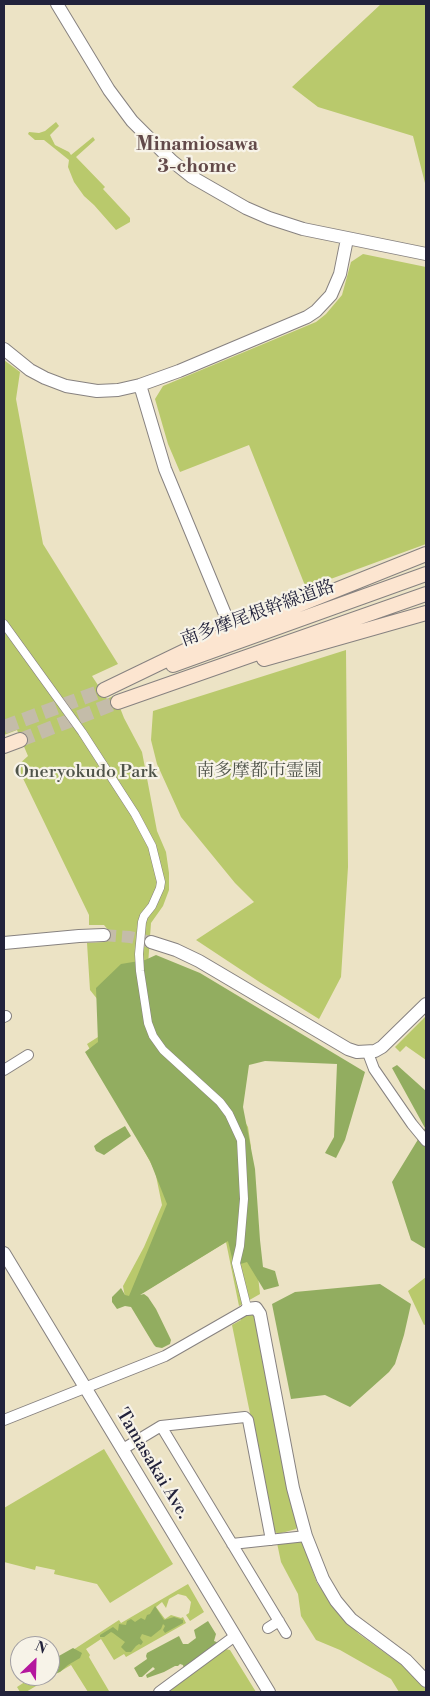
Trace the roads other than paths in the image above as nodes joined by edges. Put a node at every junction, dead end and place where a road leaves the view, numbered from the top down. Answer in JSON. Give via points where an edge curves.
{"nodes":[{"id":1,"x":57,"y":4,"type":"edge"},
{"id":2,"x":347,"y":239,"type":"junction"},
{"id":3,"x":426,"y":254,"type":"edge"},
{"id":4,"x":4,"y":349,"type":"edge"},
{"id":5,"x":140,"y":385,"type":"junction"},
{"id":6,"x":426,"y":554,"type":"edge"},
{"id":7,"x":426,"y":574,"type":"edge"},
{"id":8,"x":426,"y":594,"type":"edge"},
{"id":9,"x":426,"y":613,"type":"edge"},
{"id":10,"x":4,"y":624,"type":"edge"},
{"id":11,"x":232,"y":631,"type":"junction"},
{"id":12,"x":153,"y":690,"type":"junction"},
{"id":13,"x":118,"y":702,"type":"tunnel mouth"},
{"id":14,"x":20,"y":740,"type":"tunnel mouth"},
{"id":15,"x":4,"y":746,"type":"edge"},
{"id":16,"x":104,"y":935,"type":"tunnel mouth"},
{"id":17,"x":151,"y":942,"type":"tunnel mouth"},
{"id":18,"x":4,"y":943,"type":"edge"},
{"id":19,"x":426,"y":1004,"type":"edge"},
{"id":20,"x":13,"y":1051,"type":"dead end"},
{"id":21,"x":368,"y":1053,"type":"junction"},
{"id":22,"x":4,"y":1070,"type":"edge"},
{"id":23,"x":426,"y":1141,"type":"edge"},
{"id":24,"x":4,"y":1253,"type":"edge"},
{"id":25,"x":247,"y":1306,"type":"junction"},
{"id":26,"x":85,"y":1388,"type":"junction"},
{"id":27,"x":4,"y":1420,"type":"edge"},
{"id":28,"x":161,"y":1426,"type":"junction"},
{"id":29,"x":123,"y":1449,"type":"junction"},
{"id":30,"x":306,"y":1536,"type":"junction"},
{"id":31,"x":271,"y":1540,"type":"junction"},
{"id":32,"x":232,"y":1544,"type":"junction"},
{"id":33,"x":279,"y":1621,"type":"junction"},
{"id":34,"x":268,"y":1628,"type":"dead end"},
{"id":35,"x":286,"y":1633,"type":"dead end"},
{"id":36,"x":235,"y":1636,"type":"junction"},
{"id":37,"x":426,"y":1680,"type":"edge"},
{"id":38,"x":159,"y":1692,"type":"edge"},
{"id":39,"x":269,"y":1692,"type":"edge"}],
"edges":[{"from":1,"to":2,"type":"street","via":[[132,122],[172,161],[214,191],[246,208],[303,229]]},
{"from":2,"to":3,"type":"street"},
{"from":2,"to":5,"type":"street","via":[[340,274],[331,295],[307,317]]},
{"from":4,"to":5,"type":"street","via":[[30,370],[66,386],[97,391]]},
{"from":5,"to":11,"type":"street","via":[[165,469]]},
{"from":6,"to":11,"type":"main road"},
{"from":7,"to":11,"type":"main road","name":"南多摩尾根幹線道路","via":[[104,690]]},
{"from":8,"to":12,"type":"main road","name":"南多摩尾根幹線道路"},
{"from":9,"to":12,"type":"main road"},
{"from":10,"to":25,"type":"street","via":[[82,732],[152,846],[161,882],[142,922],[140,971],[148,1023],[163,1050],[220,1102],[237,1128],[243,1154],[244,1199],[236,1263]]},
{"from":12,"to":13,"type":"main road","name":"南多摩尾根幹線道路"},
{"from":14,"to":15,"type":"main road"},
{"from":16,"to":18,"type":"street"},
{"from":17,"to":21,"type":"street","via":[[199,961],[348,1049]]},
{"from":19,"to":21,"type":"street","via":[[382,1047]]},
{"from":20,"to":22,"type":"street","via":[[23,1058]]},
{"from":21,"to":23,"type":"street","via":[[374,1069]]},
{"from":24,"to":26,"type":"street","name":"Tamasakai Ave."},
{"from":25,"to":26,"type":"street","via":[[165,1356]]},
{"from":25,"to":30,"type":"street","via":[[256,1308],[261,1316],[293,1488]]},
{"from":26,"to":27,"type":"street"},
{"from":26,"to":29,"type":"street","name":"Tamasakai Ave."},
{"from":28,"to":29,"type":"street"},
{"from":28,"to":31,"type":"street","via":[[245,1417],[248,1420]]},
{"from":28,"to":32,"type":"street"},
{"from":29,"to":36,"type":"street","name":"Tamasakai Ave."},
{"from":30,"to":31,"type":"street"},
{"from":30,"to":37,"type":"street","via":[[326,1584],[344,1611]]},
{"from":31,"to":32,"type":"street"},
{"from":32,"to":33,"type":"street"},
{"from":33,"to":34,"type":"street"},
{"from":33,"to":35,"type":"street"},
{"from":36,"to":38,"type":"street"},
{"from":36,"to":39,"type":"street","name":"Tamasakai Ave."}]}
